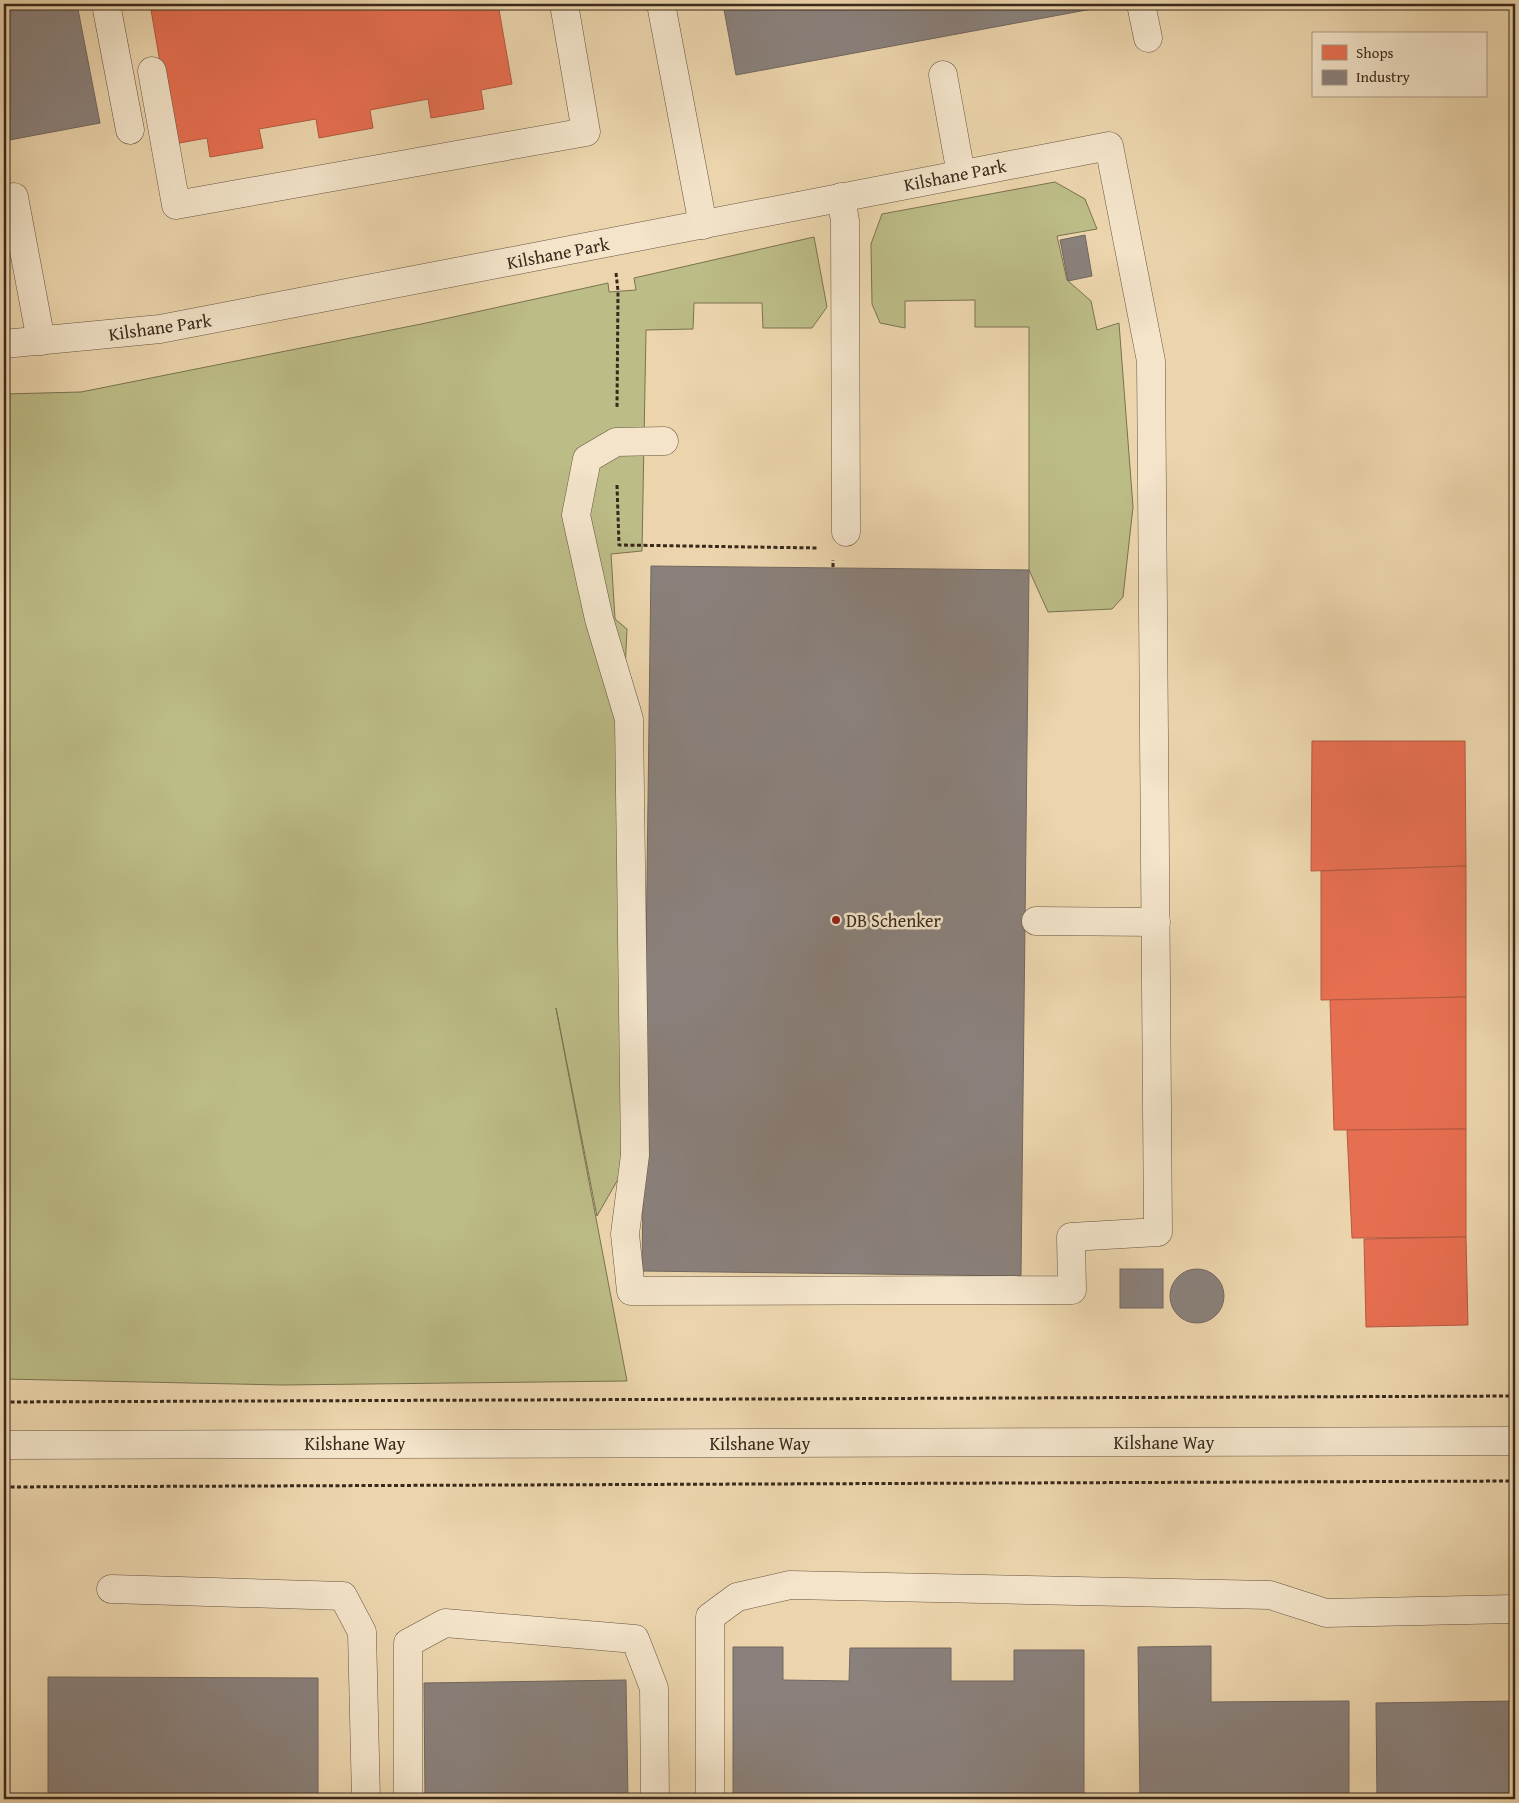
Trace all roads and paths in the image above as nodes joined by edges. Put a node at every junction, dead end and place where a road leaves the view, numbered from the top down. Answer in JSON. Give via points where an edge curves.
{"nodes":[{"id":1,"x":106,"y":4,"type":"edge"},
{"id":2,"x":564,"y":4,"type":"edge"},
{"id":3,"x":661,"y":4,"type":"edge"},
{"id":4,"x":1141,"y":4,"type":"edge"},
{"id":5,"x":1148,"y":38,"type":"dead end"},
{"id":6,"x":152,"y":71,"type":"dead end"},
{"id":7,"x":943,"y":75,"type":"dead end"},
{"id":8,"x":130,"y":130,"type":"dead end"},
{"id":9,"x":961,"y":174,"type":"junction"},
{"id":10,"x":14,"y":197,"type":"dead end"},
{"id":11,"x":841,"y":197,"type":"junction"},
{"id":12,"x":703,"y":225,"type":"junction"},
{"id":13,"x":41,"y":341,"type":"junction"},
{"id":14,"x":4,"y":344,"type":"edge"},
{"id":15,"x":664,"y":441,"type":"dead end"},
{"id":16,"x":846,"y":532,"type":"dead end"},
{"id":17,"x":1036,"y":921,"type":"dead end"},
{"id":18,"x":1156,"y":922,"type":"junction"},
{"id":19,"x":1515,"y":1396,"type":"edge"},
{"id":20,"x":4,"y":1402,"type":"edge"},
{"id":21,"x":1515,"y":1441,"type":"edge"},
{"id":22,"x":4,"y":1445,"type":"edge"},
{"id":23,"x":1515,"y":1481,"type":"edge"},
{"id":24,"x":4,"y":1487,"type":"edge"},
{"id":25,"x":111,"y":1589,"type":"dead end"},
{"id":26,"x":1515,"y":1609,"type":"edge"},
{"id":27,"x":366,"y":1799,"type":"edge"},
{"id":28,"x":408,"y":1799,"type":"edge"},
{"id":29,"x":654,"y":1799,"type":"edge"},
{"id":30,"x":710,"y":1799,"type":"edge"}],
"edges":[{"from":1,"to":8,"type":"street"},
{"from":2,"to":6,"type":"street","via":[[586,132],[176,205]]},
{"from":3,"to":12,"type":"street"},
{"from":4,"to":5,"type":"street"},
{"from":7,"to":9,"type":"street"},
{"from":9,"to":11,"type":"street","name":"Kilshane Park"},
{"from":9,"to":18,"type":"street","name":"Kilshane Park","via":[[1109,146],[1151,361]]},
{"from":10,"to":13,"type":"street"},
{"from":11,"to":12,"type":"street","name":"Kilshane Park"},
{"from":11,"to":16,"type":"street","via":[[845,221]]},
{"from":12,"to":13,"type":"street","name":"Kilshane Park","via":[[160,329]]},
{"from":13,"to":14,"type":"street","name":"Kilshane Park"},
{"from":15,"to":18,"type":"street","via":[[616,442],[586,459],[576,515],[599,618],[629,719],[635,1155],[625,1234],[631,1292],[1072,1290],[1071,1237],[1158,1232]]},
{"from":17,"to":18,"type":"street"},
{"from":19,"to":20,"type":"path"},
{"from":21,"to":22,"type":"street","name":"Kilshane Way"},
{"from":23,"to":24,"type":"path"},
{"from":25,"to":27,"type":"street","via":[[343,1596],[362,1632]]},
{"from":26,"to":30,"type":"street","via":[[1326,1613],[1270,1595],[790,1584],[737,1597],[710,1617]]},
{"from":28,"to":29,"type":"street","via":[[408,1643],[445,1623],[635,1639],[654,1688]]}]}
